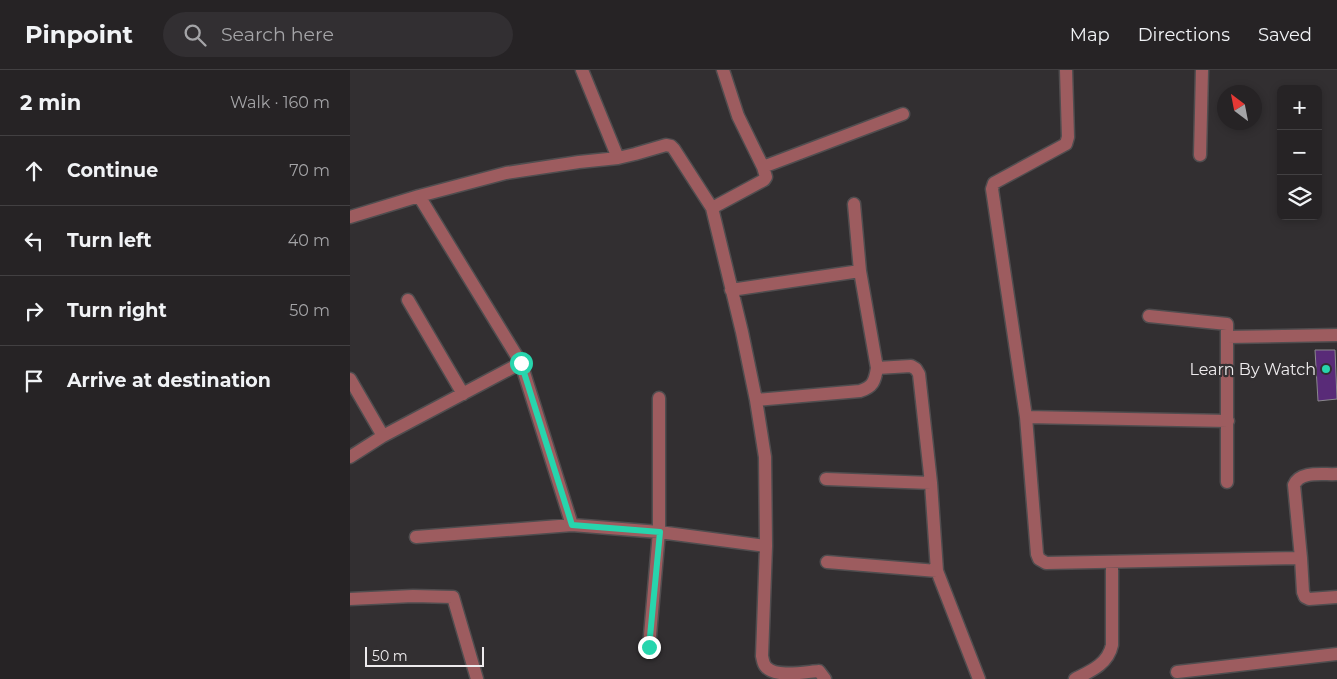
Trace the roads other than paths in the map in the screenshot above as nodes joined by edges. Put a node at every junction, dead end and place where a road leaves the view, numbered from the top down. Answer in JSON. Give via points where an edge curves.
{"nodes":[{"id":1,"x":582,"y":70,"type":"edge"},
{"id":2,"x":723,"y":70,"type":"edge"},
{"id":3,"x":1066,"y":70,"type":"edge"},
{"id":4,"x":1202,"y":70,"type":"edge"},
{"id":5,"x":903,"y":114,"type":"dead end"},
{"id":6,"x":1200,"y":155,"type":"dead end"},
{"id":7,"x":618,"y":158,"type":"junction"},
{"id":8,"x":763,"y":167,"type":"junction"},
{"id":9,"x":419,"y":196,"type":"junction"},
{"id":10,"x":854,"y":204,"type":"dead end"},
{"id":11,"x":712,"y":208,"type":"junction"},
{"id":12,"x":350,"y":217,"type":"edge"},
{"id":13,"x":860,"y":271,"type":"junction"},
{"id":14,"x":731,"y":290,"type":"junction"},
{"id":15,"x":408,"y":300,"type":"dead end"},
{"id":16,"x":1149,"y":316,"type":"dead end"},
{"id":17,"x":1337,"y":336,"type":"edge"},
{"id":18,"x":1227,"y":337,"type":"junction"},
{"id":19,"x":521,"y":363,"type":"junction"},
{"id":20,"x":877,"y":368,"type":"junction"},
{"id":21,"x":350,"y":379,"type":"edge"},
{"id":22,"x":464,"y":394,"type":"junction"},
{"id":23,"x":658,"y":398,"type":"dead end"},
{"id":24,"x":756,"y":400,"type":"junction"},
{"id":25,"x":1026,"y":417,"type":"junction"},
{"id":26,"x":1228,"y":421,"type":"junction"},
{"id":27,"x":383,"y":436,"type":"junction"},
{"id":28,"x":350,"y":457,"type":"edge"},
{"id":29,"x":1337,"y":474,"type":"edge"},
{"id":30,"x":826,"y":479,"type":"dead end"},
{"id":31,"x":931,"y":482,"type":"junction"},
{"id":32,"x":1228,"y":482,"type":"dead end"},
{"id":33,"x":572,"y":525,"type":"junction"},
{"id":34,"x":660,"y":532,"type":"junction"},
{"id":35,"x":416,"y":537,"type":"dead end"},
{"id":36,"x":766,"y":546,"type":"junction"},
{"id":37,"x":1301,"y":558,"type":"junction"},
{"id":38,"x":827,"y":562,"type":"dead end"},
{"id":39,"x":1112,"y":562,"type":"junction"},
{"id":40,"x":937,"y":571,"type":"junction"},
{"id":41,"x":1337,"y":596,"type":"edge"},
{"id":42,"x":350,"y":599,"type":"edge"},
{"id":43,"x":649,"y":647,"type":"dead end"},
{"id":44,"x":1337,"y":654,"type":"edge"},
{"id":45,"x":1177,"y":672,"type":"dead end"},
{"id":46,"x":477,"y":679,"type":"edge"},
{"id":47,"x":825,"y":679,"type":"edge"},
{"id":48,"x":979,"y":679,"type":"edge"},
{"id":49,"x":1076,"y":679,"type":"edge"}],
"edges":[{"from":1,"to":7,"type":"street"},
{"from":2,"to":8,"type":"street","via":[[738,116]]},
{"from":3,"to":25,"type":"street","via":[[1066,144],[994,183],[992,188]]},
{"from":4,"to":6,"type":"street"},
{"from":5,"to":8,"type":"street"},
{"from":7,"to":9,"type":"street","via":[[506,173]]},
{"from":7,"to":11,"type":"street","via":[[671,146]]},
{"from":8,"to":11,"type":"street","via":[[764,180]]},
{"from":9,"to":12,"type":"street"},
{"from":9,"to":19,"type":"street"},
{"from":10,"to":13,"type":"street"},
{"from":11,"to":14,"type":"street"},
{"from":13,"to":14,"type":"street"},
{"from":13,"to":20,"type":"street"},
{"from":14,"to":24,"type":"street"},
{"from":15,"to":22,"type":"street"},
{"from":16,"to":18,"type":"street","via":[[1227,324]]},
{"from":17,"to":18,"type":"street"},
{"from":18,"to":26,"type":"street"},
{"from":19,"to":22,"type":"street"},
{"from":19,"to":33,"type":"street"},
{"from":20,"to":24,"type":"street","via":[[873,383],[860,391]]},
{"from":20,"to":31,"type":"street","via":[[910,366],[919,374]]},
{"from":21,"to":27,"type":"street"},
{"from":22,"to":27,"type":"street"},
{"from":23,"to":34,"type":"street"},
{"from":24,"to":36,"type":"street","via":[[765,457]]},
{"from":25,"to":26,"type":"street"},
{"from":25,"to":39,"type":"street","via":[[1039,558],[1046,563]]},
{"from":26,"to":32,"type":"street"},
{"from":27,"to":28,"type":"street"},
{"from":29,"to":37,"type":"street","via":[[1306,475],[1294,485]]},
{"from":30,"to":31,"type":"street"},
{"from":31,"to":40,"type":"street"},
{"from":33,"to":34,"type":"street"},
{"from":33,"to":35,"type":"street"},
{"from":34,"to":36,"type":"street"},
{"from":34,"to":43,"type":"street"},
{"from":36,"to":47,"type":"street","via":[[764,666],[778,674],[819,671]]},
{"from":37,"to":39,"type":"street"},
{"from":37,"to":41,"type":"street","via":[[1305,597]]},
{"from":38,"to":40,"type":"street"},
{"from":39,"to":49,"type":"street","via":[[1110,652],[1096,668]]},
{"from":40,"to":48,"type":"street"},
{"from":42,"to":46,"type":"street","via":[[452,596]]},
{"from":44,"to":45,"type":"street"}]}
